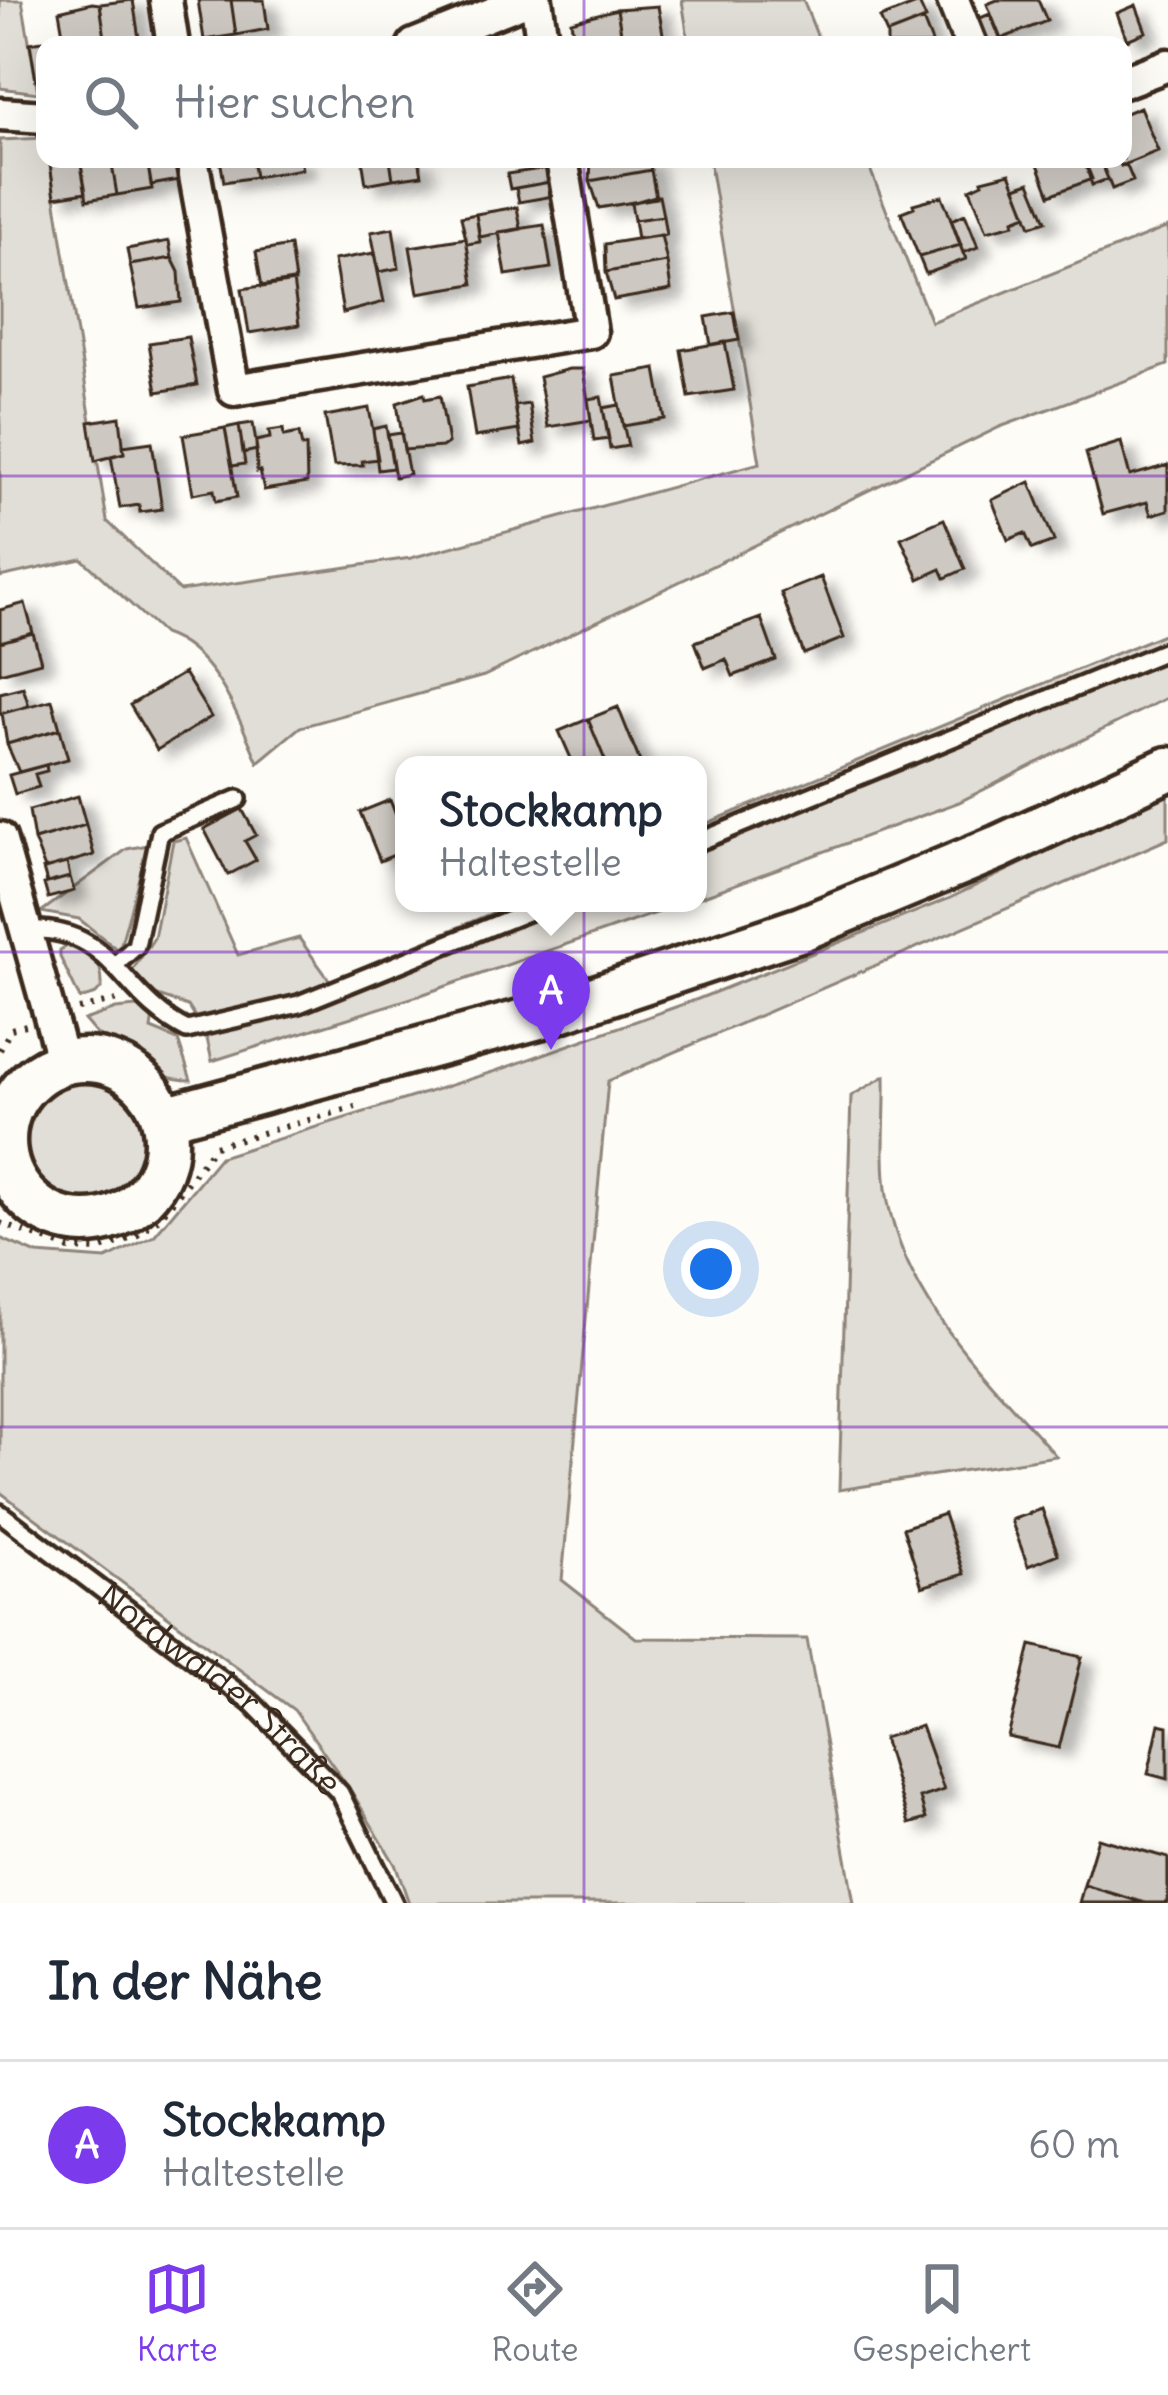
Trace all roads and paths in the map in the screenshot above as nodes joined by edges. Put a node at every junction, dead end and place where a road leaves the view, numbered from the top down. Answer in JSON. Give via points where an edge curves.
{"nodes":[{"id":1,"x":166,"y":0,"type":"edge"},
{"id":2,"x":531,"y":0,"type":"edge"},
{"id":3,"x":953,"y":0,"type":"edge"},
{"id":4,"x":172,"y":36,"type":"edge"},
{"id":5,"x":437,"y":36,"type":"edge"},
{"id":6,"x":541,"y":36,"type":"edge"},
{"id":7,"x":967,"y":36,"type":"edge"},
{"id":8,"x":1168,"y":64,"type":"edge"},
{"id":9,"x":1132,"y":78,"type":"edge"},
{"id":10,"x":0,"y":114,"type":"edge"},
{"id":11,"x":36,"y":116,"type":"edge"},
{"id":12,"x":194,"y":168,"type":"edge"},
{"id":13,"x":564,"y":168,"type":"edge"},
{"id":14,"x":1168,"y":650,"type":"edge"},
{"id":15,"x":1168,"y":769,"type":"edge"},
{"id":16,"x":238,"y":799,"type":"dead end"},
{"id":17,"x":0,"y":838,"type":"edge"},
{"id":18,"x":707,"y":838,"type":"edge"},
{"id":19,"x":527,"y":912,"type":"edge"},
{"id":20,"x":26,"y":930,"type":"junction"},
{"id":21,"x":116,"y":965,"type":"junction"},
{"id":22,"x":139,"y":997,"type":"junction"},
{"id":23,"x":78,"y":1009,"type":"dead end"},
{"id":24,"x":27,"y":1024,"type":"dead end"},
{"id":25,"x":0,"y":1049,"type":"edge"},
{"id":26,"x":63,"y":1062,"type":"junction"},
{"id":27,"x":164,"y":1118,"type":"junction"},
{"id":28,"x":215,"y":1146,"type":"dead end"},
{"id":29,"x":3,"y":1162,"type":"edge"},
{"id":30,"x":0,"y":1223,"type":"edge"},
{"id":31,"x":0,"y":1513,"type":"edge"},
{"id":32,"x":394,"y":1903,"type":"edge"}],
"edges":[{"from":1,"to":4,"type":"street"},
{"from":2,"to":5,"type":"street"},
{"from":2,"to":6,"type":"street"},
{"from":3,"to":7,"type":"street"},
{"from":8,"to":9,"type":"street"},
{"from":10,"to":11,"type":"street"},
{"from":12,"to":13,"type":"street","via":[[234,390],[591,332]]},
{"from":14,"to":18,"type":"lane"},
{"from":15,"to":27,"type":"main road","via":[[801,928],[539,1017]]},
{"from":16,"to":21,"type":"lane","via":[[160,832],[136,946]]},
{"from":17,"to":20,"type":"street"},
{"from":19,"to":22,"type":"lane","via":[[299,1004],[187,1030]]},
{"from":20,"to":21,"type":"lane","via":[[58,928]]},
{"from":20,"to":26,"type":"street"},
{"from":21,"to":22,"type":"lane"},
{"from":22,"to":23,"type":"path"},
{"from":24,"to":25,"type":"path","via":[[11,1029]]},
{"from":26,"to":27,"type":"main road","via":[[88,1059],[135,1076]]},
{"from":26,"to":29,"type":"main road","via":[[22,1090]]},
{"from":27,"to":29,"type":"main road","via":[[162,1169],[140,1200],[107,1219],[56,1217],[34,1204]]},
{"from":28,"to":30,"type":"path","via":[[160,1218],[99,1250],[70,1249]]},
{"from":31,"to":32,"type":"lane","name":"Nordwalder Straße","via":[[252,1703],[340,1793]]}]}
